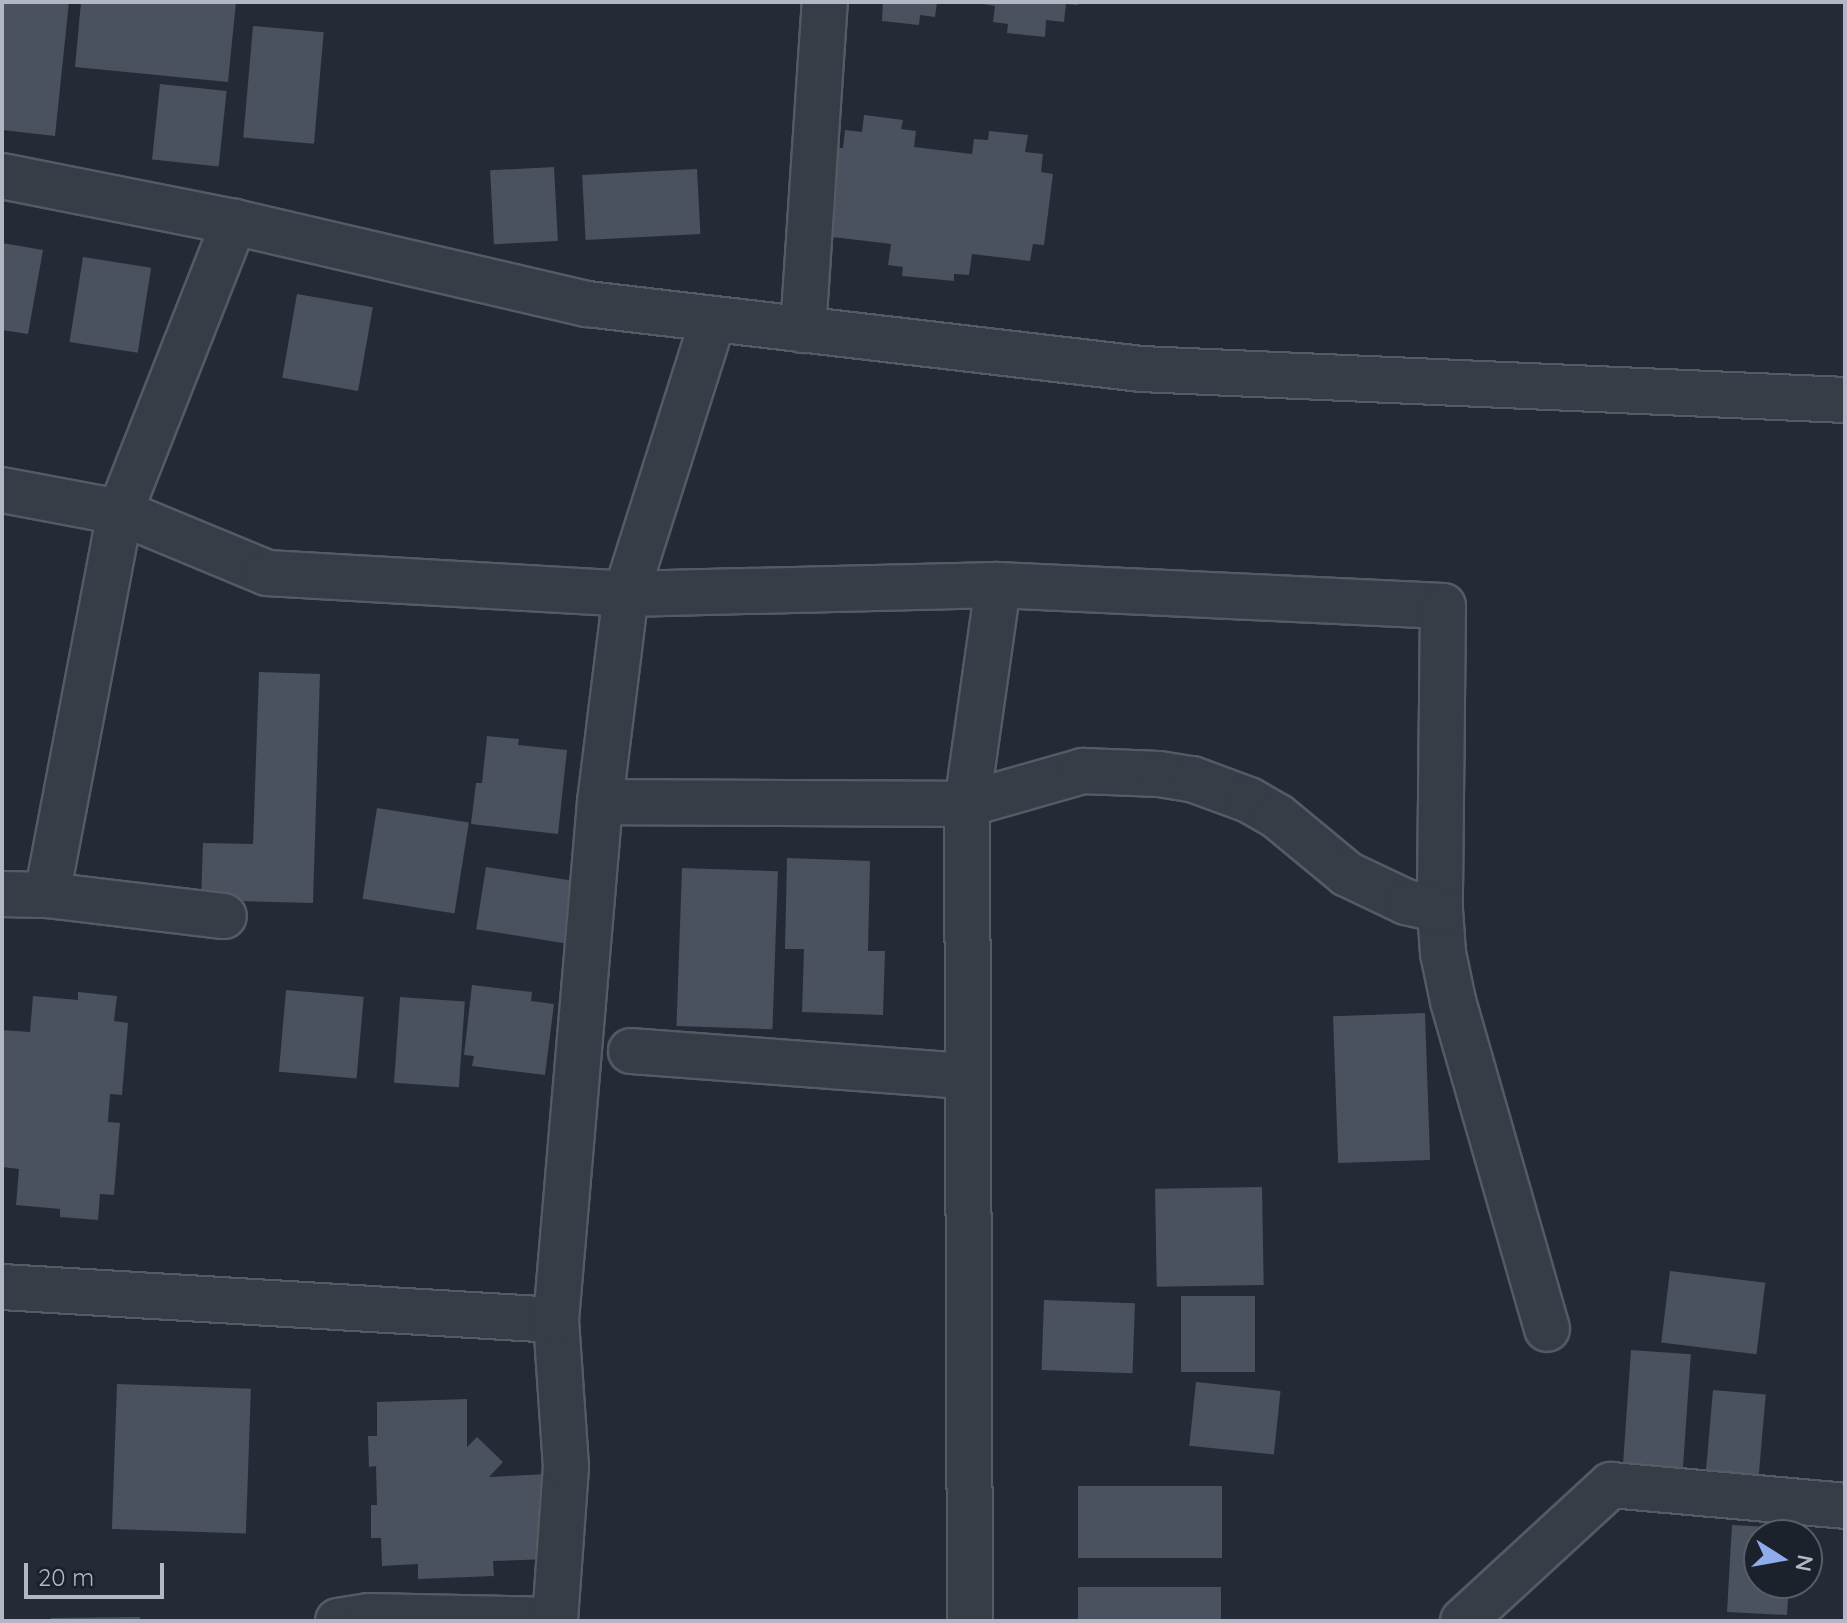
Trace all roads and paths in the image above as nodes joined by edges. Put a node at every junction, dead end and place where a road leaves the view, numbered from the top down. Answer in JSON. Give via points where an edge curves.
{"nodes":[{"id":1,"x":825,"y":2,"type":"edge"},
{"id":2,"x":2,"y":176,"type":"edge"},
{"id":3,"x":234,"y":222,"type":"junction"},
{"id":4,"x":713,"y":319,"type":"junction"},
{"id":5,"x":803,"y":330,"type":"junction"},
{"id":6,"x":1845,"y":400,"type":"edge"},
{"id":7,"x":2,"y":490,"type":"edge"},
{"id":8,"x":120,"y":512,"type":"junction"},
{"id":9,"x":998,"y":585,"type":"junction"},
{"id":10,"x":626,"y":594,"type":"junction"},
{"id":11,"x":600,"y":802,"type":"junction"},
{"id":12,"x":967,"y":804,"type":"junction"},
{"id":13,"x":2,"y":894,"type":"edge"},
{"id":14,"x":47,"y":895,"type":"junction"},
{"id":15,"x":1440,"y":910,"type":"junction"},
{"id":16,"x":224,"y":916,"type":"dead end"},
{"id":17,"x":631,"y":1051,"type":"dead end"},
{"id":18,"x":965,"y":1076,"type":"junction"},
{"id":19,"x":2,"y":1287,"type":"edge"},
{"id":20,"x":556,"y":1320,"type":"junction"},
{"id":21,"x":1547,"y":1329,"type":"dead end"},
{"id":22,"x":1845,"y":1506,"type":"edge"},
{"id":23,"x":338,"y":1621,"type":"edge"},
{"id":24,"x":970,"y":1621,"type":"edge"},
{"id":25,"x":1463,"y":1621,"type":"edge"}],
"edges":[{"from":1,"to":5,"type":"street"},
{"from":2,"to":3,"type":"street"},
{"from":3,"to":4,"type":"street","via":[[587,304]]},
{"from":3,"to":8,"type":"street"},
{"from":4,"to":5,"type":"street"},
{"from":4,"to":10,"type":"street"},
{"from":5,"to":6,"type":"street","via":[[1141,369]]},
{"from":7,"to":8,"type":"street"},
{"from":8,"to":10,"type":"street","via":[[267,573]]},
{"from":8,"to":14,"type":"street"},
{"from":9,"to":10,"type":"street"},
{"from":9,"to":12,"type":"street"},
{"from":9,"to":15,"type":"street","via":[[1443,606]]},
{"from":10,"to":11,"type":"street"},
{"from":11,"to":12,"type":"street"},
{"from":11,"to":20,"type":"street"},
{"from":12,"to":15,"type":"street","via":[[1083,771],[1192,779],[1277,816],[1326,859],[1373,889]]},
{"from":12,"to":18,"type":"street"},
{"from":13,"to":14,"type":"street"},
{"from":14,"to":16,"type":"street"},
{"from":15,"to":21,"type":"street","via":[[1453,1001]]},
{"from":17,"to":18,"type":"street"},
{"from":18,"to":24,"type":"street"},
{"from":19,"to":20,"type":"street"},
{"from":20,"to":23,"type":"street","via":[[566,1467],[555,1620],[368,1616]]},
{"from":22,"to":25,"type":"street","via":[[1611,1485]]}]}
